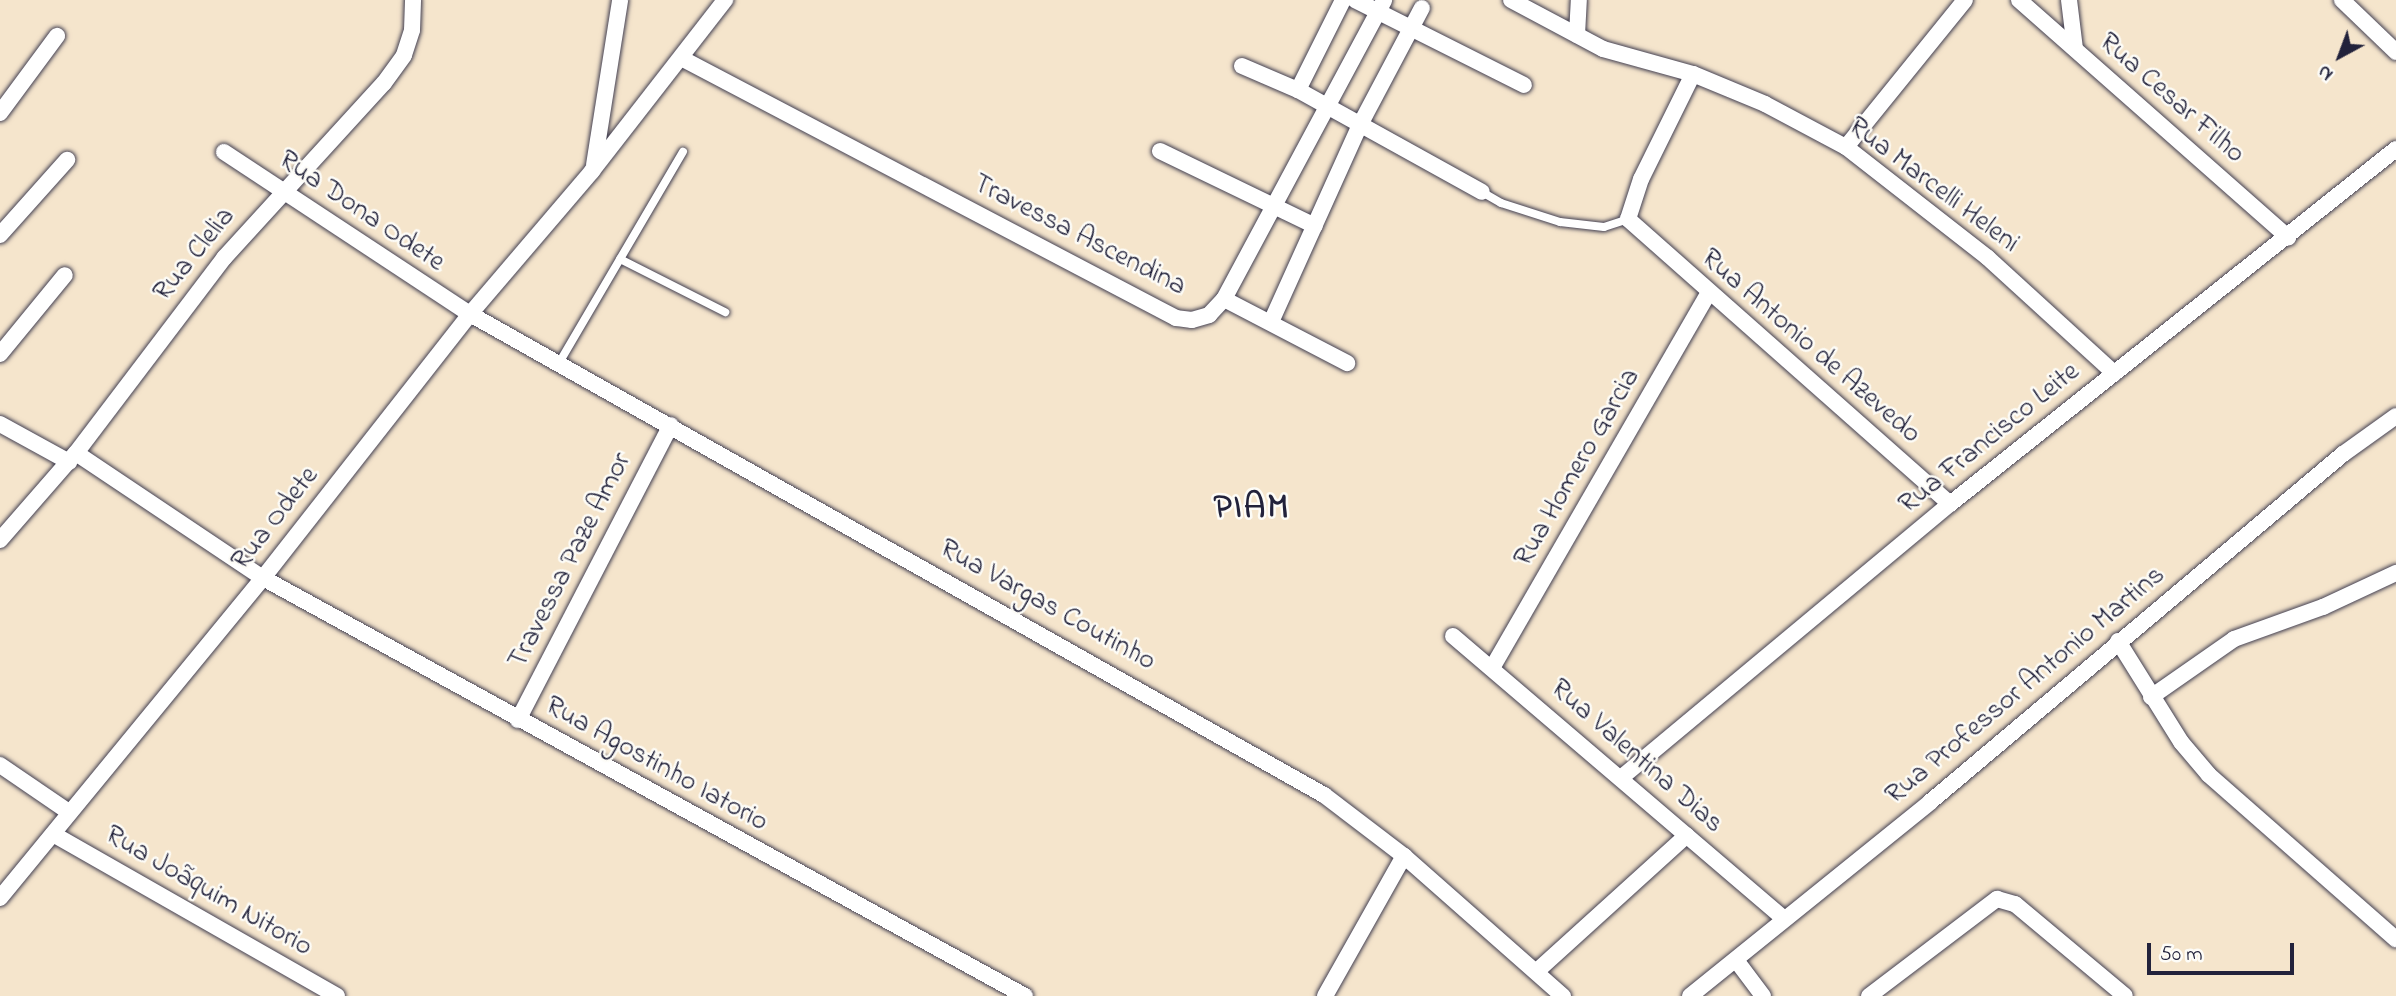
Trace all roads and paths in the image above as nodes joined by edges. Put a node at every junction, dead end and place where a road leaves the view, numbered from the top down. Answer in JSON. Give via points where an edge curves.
{"nodes":[{"id":1,"x":413,"y":0,"type":"edge"},
{"id":2,"x":620,"y":0,"type":"edge"},
{"id":3,"x":725,"y":0,"type":"edge"},
{"id":4,"x":1343,"y":0,"type":"edge"},
{"id":5,"x":1355,"y":0,"type":"edge"},
{"id":6,"x":1511,"y":0,"type":"edge"},
{"id":7,"x":1579,"y":0,"type":"edge"},
{"id":8,"x":1965,"y":0,"type":"edge"},
{"id":9,"x":2019,"y":0,"type":"edge"},
{"id":10,"x":2069,"y":0,"type":"edge"},
{"id":11,"x":2343,"y":0,"type":"edge"},
{"id":12,"x":1381,"y":6,"type":"edge"},
{"id":13,"x":1422,"y":8,"type":"dead end"},
{"id":14,"x":1411,"y":28,"type":"junction"},
{"id":15,"x":1577,"y":35,"type":"junction"},
{"id":16,"x":57,"y":36,"type":"dead end"},
{"id":17,"x":2075,"y":49,"type":"junction"},
{"id":18,"x":2396,"y":52,"type":"edge"},
{"id":19,"x":681,"y":58,"type":"junction"},
{"id":20,"x":1242,"y":66,"type":"dead end"},
{"id":21,"x":1693,"y":74,"type":"junction"},
{"id":22,"x":1524,"y":85,"type":"dead end"},
{"id":23,"x":1298,"y":90,"type":"junction"},
{"id":24,"x":1329,"y":107,"type":"junction"},
{"id":25,"x":0,"y":113,"type":"edge"},
{"id":26,"x":1361,"y":124,"type":"junction"},
{"id":27,"x":1846,"y":147,"type":"junction"},
{"id":28,"x":2396,"y":149,"type":"edge"},
{"id":29,"x":1160,"y":151,"type":"dead end"},
{"id":30,"x":224,"y":152,"type":"dead end"},
{"id":31,"x":683,"y":152,"type":"dead end"},
{"id":32,"x":67,"y":160,"type":"dead end"},
{"id":33,"x":592,"y":171,"type":"junction"},
{"id":34,"x":282,"y":191,"type":"junction"},
{"id":35,"x":1482,"y":192,"type":"joint"},
{"id":36,"x":1274,"y":208,"type":"junction"},
{"id":37,"x":1632,"y":224,"type":"junction"},
{"id":38,"x":1315,"y":226,"type":"junction"},
{"id":39,"x":0,"y":235,"type":"edge"},
{"id":40,"x":2288,"y":237,"type":"junction"},
{"id":41,"x":620,"y":259,"type":"junction"},
{"id":42,"x":65,"y":275,"type":"dead end"},
{"id":43,"x":1708,"y":294,"type":"junction"},
{"id":44,"x":1224,"y":299,"type":"junction"},
{"id":45,"x":725,"y":312,"type":"dead end"},
{"id":46,"x":470,"y":314,"type":"junction"},
{"id":47,"x":1271,"y":322,"type":"junction"},
{"id":48,"x":0,"y":354,"type":"edge"},
{"id":49,"x":559,"y":363,"type":"junction"},
{"id":50,"x":1347,"y":363,"type":"dead end"},
{"id":51,"x":2114,"y":373,"type":"junction"},
{"id":52,"x":2396,"y":416,"type":"edge"},
{"id":53,"x":0,"y":424,"type":"edge"},
{"id":54,"x":671,"y":425,"type":"junction"},
{"id":55,"x":72,"y":457,"type":"junction"},
{"id":56,"x":1950,"y":504,"type":"junction"},
{"id":57,"x":0,"y":540,"type":"edge"},
{"id":58,"x":2396,"y":573,"type":"edge"},
{"id":59,"x":263,"y":578,"type":"junction"},
{"id":60,"x":1453,"y":636,"type":"dead end"},
{"id":61,"x":2118,"y":641,"type":"junction"},
{"id":62,"x":1492,"y":668,"type":"junction"},
{"id":63,"x":2151,"y":697,"type":"junction"},
{"id":64,"x":518,"y":720,"type":"junction"},
{"id":65,"x":0,"y":765,"type":"edge"},
{"id":66,"x":1622,"y":777,"type":"junction"},
{"id":67,"x":69,"y":812,"type":"junction"},
{"id":68,"x":53,"y":834,"type":"junction"},
{"id":69,"x":1687,"y":835,"type":"junction"},
{"id":70,"x":1405,"y":856,"type":"junction"},
{"id":71,"x":0,"y":898,"type":"edge"},
{"id":72,"x":1784,"y":919,"type":"junction"},
{"id":73,"x":2396,"y":939,"type":"edge"},
{"id":74,"x":1736,"y":960,"type":"junction"},
{"id":75,"x":1537,"y":971,"type":"junction"},
{"id":76,"x":338,"y":996,"type":"edge"},
{"id":77,"x":1026,"y":996,"type":"edge"},
{"id":78,"x":1325,"y":996,"type":"edge"},
{"id":79,"x":1563,"y":996,"type":"edge"},
{"id":80,"x":1690,"y":996,"type":"edge"},
{"id":81,"x":1763,"y":996,"type":"edge"},
{"id":82,"x":1869,"y":996,"type":"edge"},
{"id":83,"x":2125,"y":996,"type":"edge"}],
"edges":[{"from":1,"to":34,"type":"street","name":"Rua Clelia","via":[[412,30],[404,55],[384,83]]},
{"from":2,"to":33,"type":"street"},
{"from":3,"to":19,"type":"street","name":"Rua Odete"},
{"from":4,"to":23,"type":"street"},
{"from":5,"to":12,"type":"street"},
{"from":6,"to":15,"type":"street","name":"Rua Marcelli Heleni"},
{"from":7,"to":15,"type":"street"},
{"from":8,"to":27,"type":"street"},
{"from":9,"to":17,"type":"street","name":"Rua Cesar Filho"},
{"from":10,"to":17,"type":"street"},
{"from":11,"to":18,"type":"street"},
{"from":12,"to":14,"type":"street"},
{"from":12,"to":24,"type":"street","name":"Travessa Ascendina"},
{"from":13,"to":14,"type":"street"},
{"from":14,"to":22,"type":"street"},
{"from":14,"to":26,"type":"street"},
{"from":15,"to":21,"type":"street","name":"Rua Marcelli Heleni","via":[[1603,49]]},
{"from":16,"to":25,"type":"street"},
{"from":17,"to":40,"type":"street","name":"Rua Cesar Filho"},
{"from":19,"to":33,"type":"street","name":"Rua Odete"},
{"from":19,"to":44,"type":"street","name":"Travessa Ascendina","via":[[1176,318],[1209,315]]},
{"from":20,"to":23,"type":"street"},
{"from":21,"to":27,"type":"street","name":"Rua Marcelli Heleni","via":[[1765,104]]},
{"from":21,"to":37,"type":"street","via":[[1640,179]]},
{"from":23,"to":24,"type":"street"},
{"from":24,"to":26,"type":"street"},
{"from":24,"to":36,"type":"street","name":"Travessa Ascendina"},
{"from":26,"to":35,"type":"street"},
{"from":26,"to":38,"type":"street"},
{"from":27,"to":51,"type":"street","name":"Rua Marcelli Heleni","via":[[1988,258]]},
{"from":28,"to":40,"type":"street","name":"Rua Francisco Leite"},
{"from":29,"to":36,"type":"street"},
{"from":30,"to":34,"type":"street","name":"Rua Dona Odete"},
{"from":31,"to":41,"type":"lane"},
{"from":32,"to":39,"type":"street"},
{"from":33,"to":46,"type":"street","name":"Rua Odete"},
{"from":34,"to":46,"type":"street","name":"Rua Dona Odete"},
{"from":34,"to":55,"type":"street","name":"Rua Clelia","via":[[208,278]]},
{"from":35,"to":37,"type":"lane","via":[[1560,222],[1604,227]]},
{"from":36,"to":38,"type":"street"},
{"from":36,"to":44,"type":"street","name":"Travessa Ascendina"},
{"from":37,"to":43,"type":"street","name":"Rua Antonio de Azevedo"},
{"from":38,"to":47,"type":"street"},
{"from":40,"to":51,"type":"street","name":"Rua Francisco Leite"},
{"from":41,"to":45,"type":"lane"},
{"from":41,"to":49,"type":"lane"},
{"from":42,"to":48,"type":"street"},
{"from":43,"to":56,"type":"street","name":"Rua Antonio de Azevedo"},
{"from":43,"to":62,"type":"street","name":"Rua Homero Garcia"},
{"from":44,"to":47,"type":"street"},
{"from":46,"to":49,"type":"street","name":"Rua Vargas Coutinho"},
{"from":46,"to":59,"type":"street","name":"Rua Odete"},
{"from":47,"to":50,"type":"street"},
{"from":49,"to":54,"type":"street","name":"Rua Vargas Coutinho"},
{"from":51,"to":56,"type":"street","name":"Rua Francisco Leite"},
{"from":52,"to":61,"type":"street","name":"Rua Professor Antonio Martins","via":[[2343,454]]},
{"from":53,"to":55,"type":"street","name":"Rua Agostinho Iatorio"},
{"from":54,"to":64,"type":"street","name":"Travessa Paze Amor"},
{"from":54,"to":70,"type":"street","name":"Rua Vargas Coutinho","via":[[1272,762],[1324,794]]},
{"from":55,"to":57,"type":"street","name":"Rua Clelia"},
{"from":55,"to":59,"type":"street","name":"Rua Agostinho Iatorio"},
{"from":56,"to":66,"type":"street","name":"Rua Francisco Leite"},
{"from":58,"to":63,"type":"street","via":[[2323,607],[2234,639]]},
{"from":59,"to":64,"type":"street","name":"Rua Agostinho Iatorio"},
{"from":59,"to":67,"type":"street","name":"Rua Odete"},
{"from":60,"to":62,"type":"street","name":"Rua Valentina Dias"},
{"from":61,"to":63,"type":"street"},
{"from":61,"to":72,"type":"street","name":"Rua Professor Antonio Martins","via":[[1930,803]]},
{"from":62,"to":66,"type":"street","name":"Rua Valentina Dias"},
{"from":63,"to":73,"type":"street","via":[[2209,775]]},
{"from":64,"to":77,"type":"street","name":"Rua Agostinho Iatorio"},
{"from":65,"to":67,"type":"street"},
{"from":66,"to":69,"type":"street","name":"Rua Valentina Dias"},
{"from":67,"to":68,"type":"street","name":"Rua Odete"},
{"from":68,"to":71,"type":"street","name":"Rua Odete"},
{"from":68,"to":76,"type":"street","name":"Rua Joãquim Nitorio"},
{"from":69,"to":72,"type":"street","name":"Rua Valentina Dias"},
{"from":69,"to":75,"type":"street"},
{"from":70,"to":75,"type":"street","name":"Rua Vargas Coutinho"},
{"from":70,"to":78,"type":"street"},
{"from":72,"to":74,"type":"street","name":"Rua Professor Antonio Martins"},
{"from":74,"to":80,"type":"street","name":"Rua Professor Antonio Martins"},
{"from":74,"to":81,"type":"street"},
{"from":75,"to":79,"type":"street","name":"Rua Vargas Coutinho"},
{"from":82,"to":83,"type":"street","via":[[1997,899],[2015,904]]}]}
